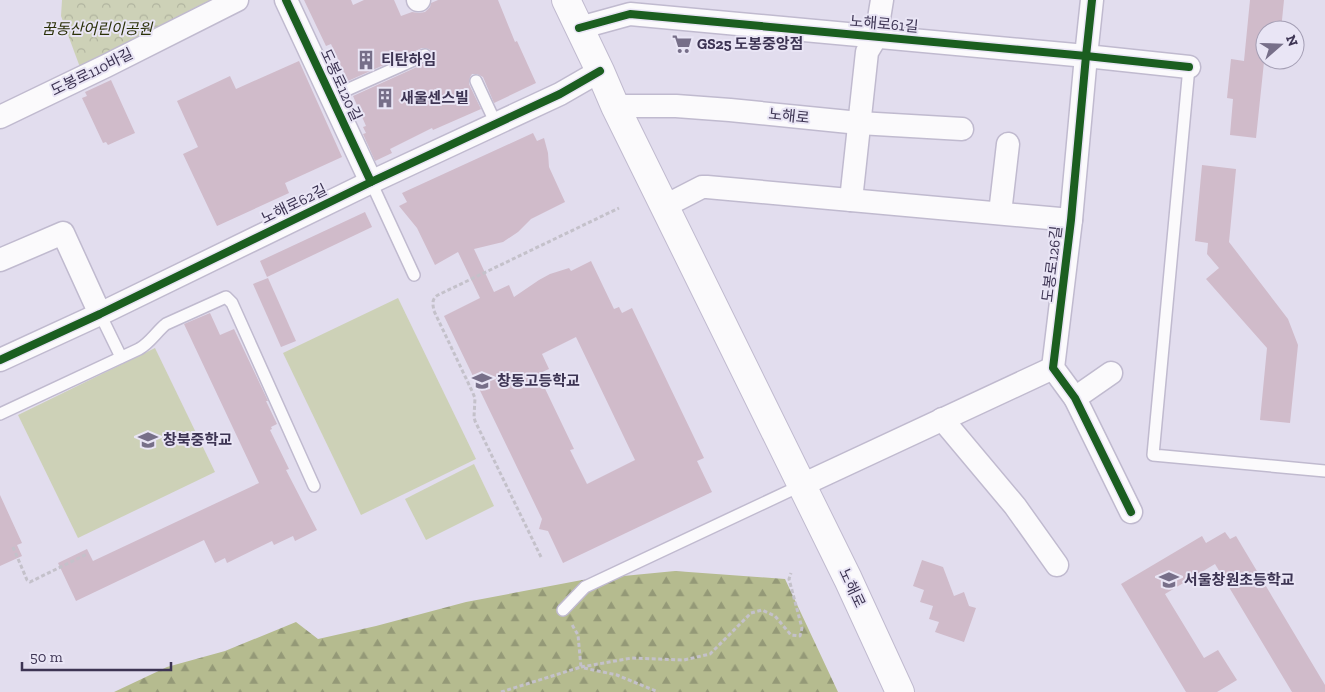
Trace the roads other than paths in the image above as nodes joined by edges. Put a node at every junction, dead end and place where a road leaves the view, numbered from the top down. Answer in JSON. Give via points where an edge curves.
{"nodes":[{"id":1,"x":237,"y":0,"type":"edge"},
{"id":2,"x":286,"y":0,"type":"edge"},
{"id":3,"x":566,"y":0,"type":"edge"},
{"id":4,"x":882,"y":0,"type":"edge"},
{"id":5,"x":1092,"y":0,"type":"edge"},
{"id":6,"x":578,"y":28,"type":"junction"},
{"id":7,"x":876,"y":37,"type":"junction"},
{"id":8,"x":425,"y":56,"type":"dead end"},
{"id":9,"x":1086,"y":56,"type":"junction"},
{"id":10,"x":1189,"y":67,"type":"joint"},
{"id":11,"x":600,"y":71,"type":"junction"},
{"id":12,"x":476,"y":81,"type":"dead end"},
{"id":13,"x":331,"y":97,"type":"junction"},
{"id":14,"x":615,"y":106,"type":"junction"},
{"id":15,"x":0,"y":117,"type":"edge"},
{"id":16,"x":860,"y":123,"type":"junction"},
{"id":17,"x":496,"y":124,"type":"junction"},
{"id":18,"x":962,"y":128,"type":"dead end"},
{"id":19,"x":1008,"y":144,"type":"dead end"},
{"id":20,"x":370,"y":182,"type":"junction"},
{"id":21,"x":851,"y":200,"type":"junction"},
{"id":22,"x":664,"y":206,"type":"junction"},
{"id":23,"x":1000,"y":214,"type":"junction"},
{"id":24,"x":1071,"y":220,"type":"junction"},
{"id":25,"x":0,"y":260,"type":"edge"},
{"id":26,"x":414,"y":275,"type":"dead end"},
{"id":27,"x":100,"y":314,"type":"junction"},
{"id":28,"x":121,"y":358,"type":"junction"},
{"id":29,"x":0,"y":360,"type":"edge"},
{"id":30,"x":1053,"y":368,"type":"junction"},
{"id":31,"x":1111,"y":373,"type":"dead end"},
{"id":32,"x":1075,"y":398,"type":"junction"},
{"id":33,"x":0,"y":414,"type":"edge"},
{"id":34,"x":942,"y":419,"type":"junction"},
{"id":35,"x":1325,"y":470,"type":"edge"},
{"id":36,"x":802,"y":485,"type":"junction"},
{"id":37,"x":314,"y":486,"type":"dead end"},
{"id":38,"x":1131,"y":512,"type":"dead end"},
{"id":39,"x":1057,"y":565,"type":"dead end"},
{"id":40,"x":563,"y":610,"type":"road end"},
{"id":41,"x":900,"y":692,"type":"edge"}],
"edges":[{"from":1,"to":15,"type":"street","name":"도봉로110바길"},
{"from":2,"to":13,"type":"street","name":"도봉로120길"},
{"from":3,"to":6,"type":"main road","name":"노해로"},
{"from":4,"to":7,"type":"street","name":"노해로61길"},
{"from":5,"to":9,"type":"street","name":"도봉로126길"},
{"from":6,"to":7,"type":"street","name":"노해로61길","via":[[630,14]]},
{"from":6,"to":11,"type":"main road","name":"노해로"},
{"from":7,"to":9,"type":"street","name":"노해로61길"},
{"from":7,"to":16,"type":"street","name":"노해로61길","via":[[867,52]]},
{"from":8,"to":13,"type":"lane","name":"도봉로120길"},
{"from":9,"to":10,"type":"street","name":"노해로61길"},
{"from":9,"to":24,"type":"street","name":"도봉로126길"},
{"from":10,"to":35,"type":"lane","via":[[1153,455]]},
{"from":11,"to":14,"type":"main road","name":"노해로"},
{"from":11,"to":17,"type":"street","name":"노해로62길"},
{"from":12,"to":17,"type":"lane"},
{"from":13,"to":20,"type":"street","name":"도봉로120길"},
{"from":14,"to":16,"type":"street","name":"노해로","via":[[676,106]]},
{"from":14,"to":22,"type":"main road","name":"노해로"},
{"from":16,"to":18,"type":"street","name":"노해로"},
{"from":16,"to":21,"type":"street","name":"노해로61길"},
{"from":17,"to":20,"type":"street","name":"노해로62길"},
{"from":19,"to":23,"type":"street"},
{"from":20,"to":26,"type":"lane"},
{"from":20,"to":27,"type":"street","name":"노해로62길"},
{"from":21,"to":22,"type":"street","via":[[707,186]]},
{"from":21,"to":23,"type":"street"},
{"from":22,"to":36,"type":"main road","name":"노해로"},
{"from":23,"to":24,"type":"street"},
{"from":24,"to":30,"type":"street","name":"도봉로126길"},
{"from":25,"to":27,"type":"street","via":[[63,233]]},
{"from":27,"to":28,"type":"lane"},
{"from":27,"to":29,"type":"street","name":"노해로62길"},
{"from":28,"to":33,"type":"lane"},
{"from":28,"to":37,"type":"lane","via":[[144,346],[171,321],[226,297],[236,311]]},
{"from":30,"to":32,"type":"street"},
{"from":30,"to":34,"type":"street"},
{"from":31,"to":32,"type":"street"},
{"from":32,"to":38,"type":"street"},
{"from":34,"to":36,"type":"street"},
{"from":34,"to":39,"type":"street","via":[[1015,506]]},
{"from":36,"to":40,"type":"lane","via":[[586,587]]},
{"from":36,"to":41,"type":"main road","name":"노해로"}]}
